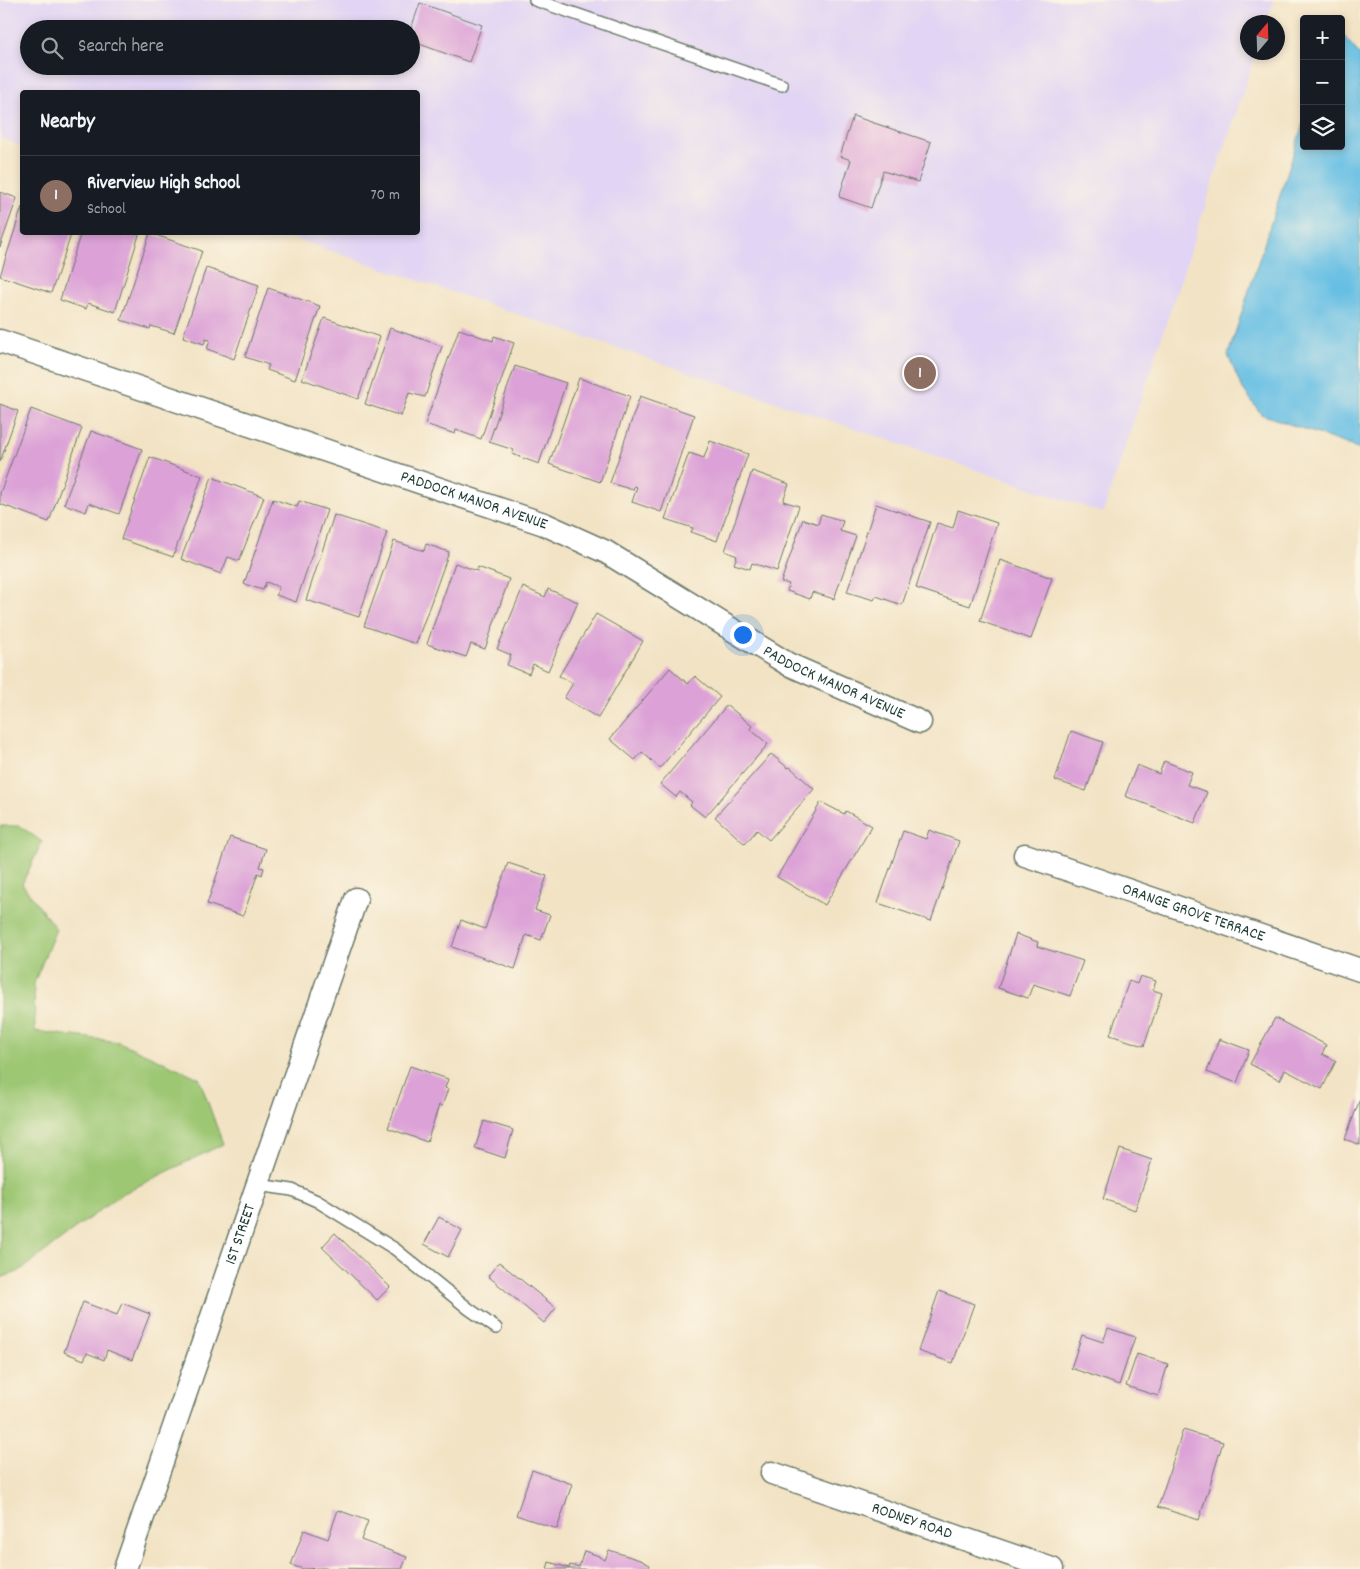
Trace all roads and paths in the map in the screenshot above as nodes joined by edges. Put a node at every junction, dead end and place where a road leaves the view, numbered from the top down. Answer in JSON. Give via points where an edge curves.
{"nodes":[{"id":1,"x":535,"y":0,"type":"edge"},
{"id":2,"x":782,"y":85,"type":"dead end"},
{"id":3,"x":0,"y":340,"type":"edge"},
{"id":4,"x":920,"y":722,"type":"dead end"},
{"id":5,"x":1024,"y":855,"type":"dead end"},
{"id":6,"x":356,"y":899,"type":"dead end"},
{"id":7,"x":1360,"y":970,"type":"edge"},
{"id":8,"x":258,"y":1185,"type":"junction"},
{"id":9,"x":496,"y":1328,"type":"dead end"},
{"id":10,"x":772,"y":1473,"type":"dead end"},
{"id":11,"x":125,"y":1569,"type":"edge"},
{"id":12,"x":1052,"y":1569,"type":"edge"}],
"edges":[{"from":1,"to":2,"type":"lane"},
{"from":3,"to":4,"type":"street","name":"PADDOCK MANOR AVENUE","via":[[544,524],[606,552],[788,664]]},
{"from":5,"to":7,"type":"street","name":"ORANGE GROVE TERRACE"},
{"from":6,"to":8,"type":"street","name":"1ST STREET"},
{"from":8,"to":9,"type":"lane","via":[[292,1190],[317,1201],[395,1249]]},
{"from":8,"to":11,"type":"street","name":"1ST STREET"},
{"from":10,"to":12,"type":"street","name":"RODNEY ROAD"}]}
